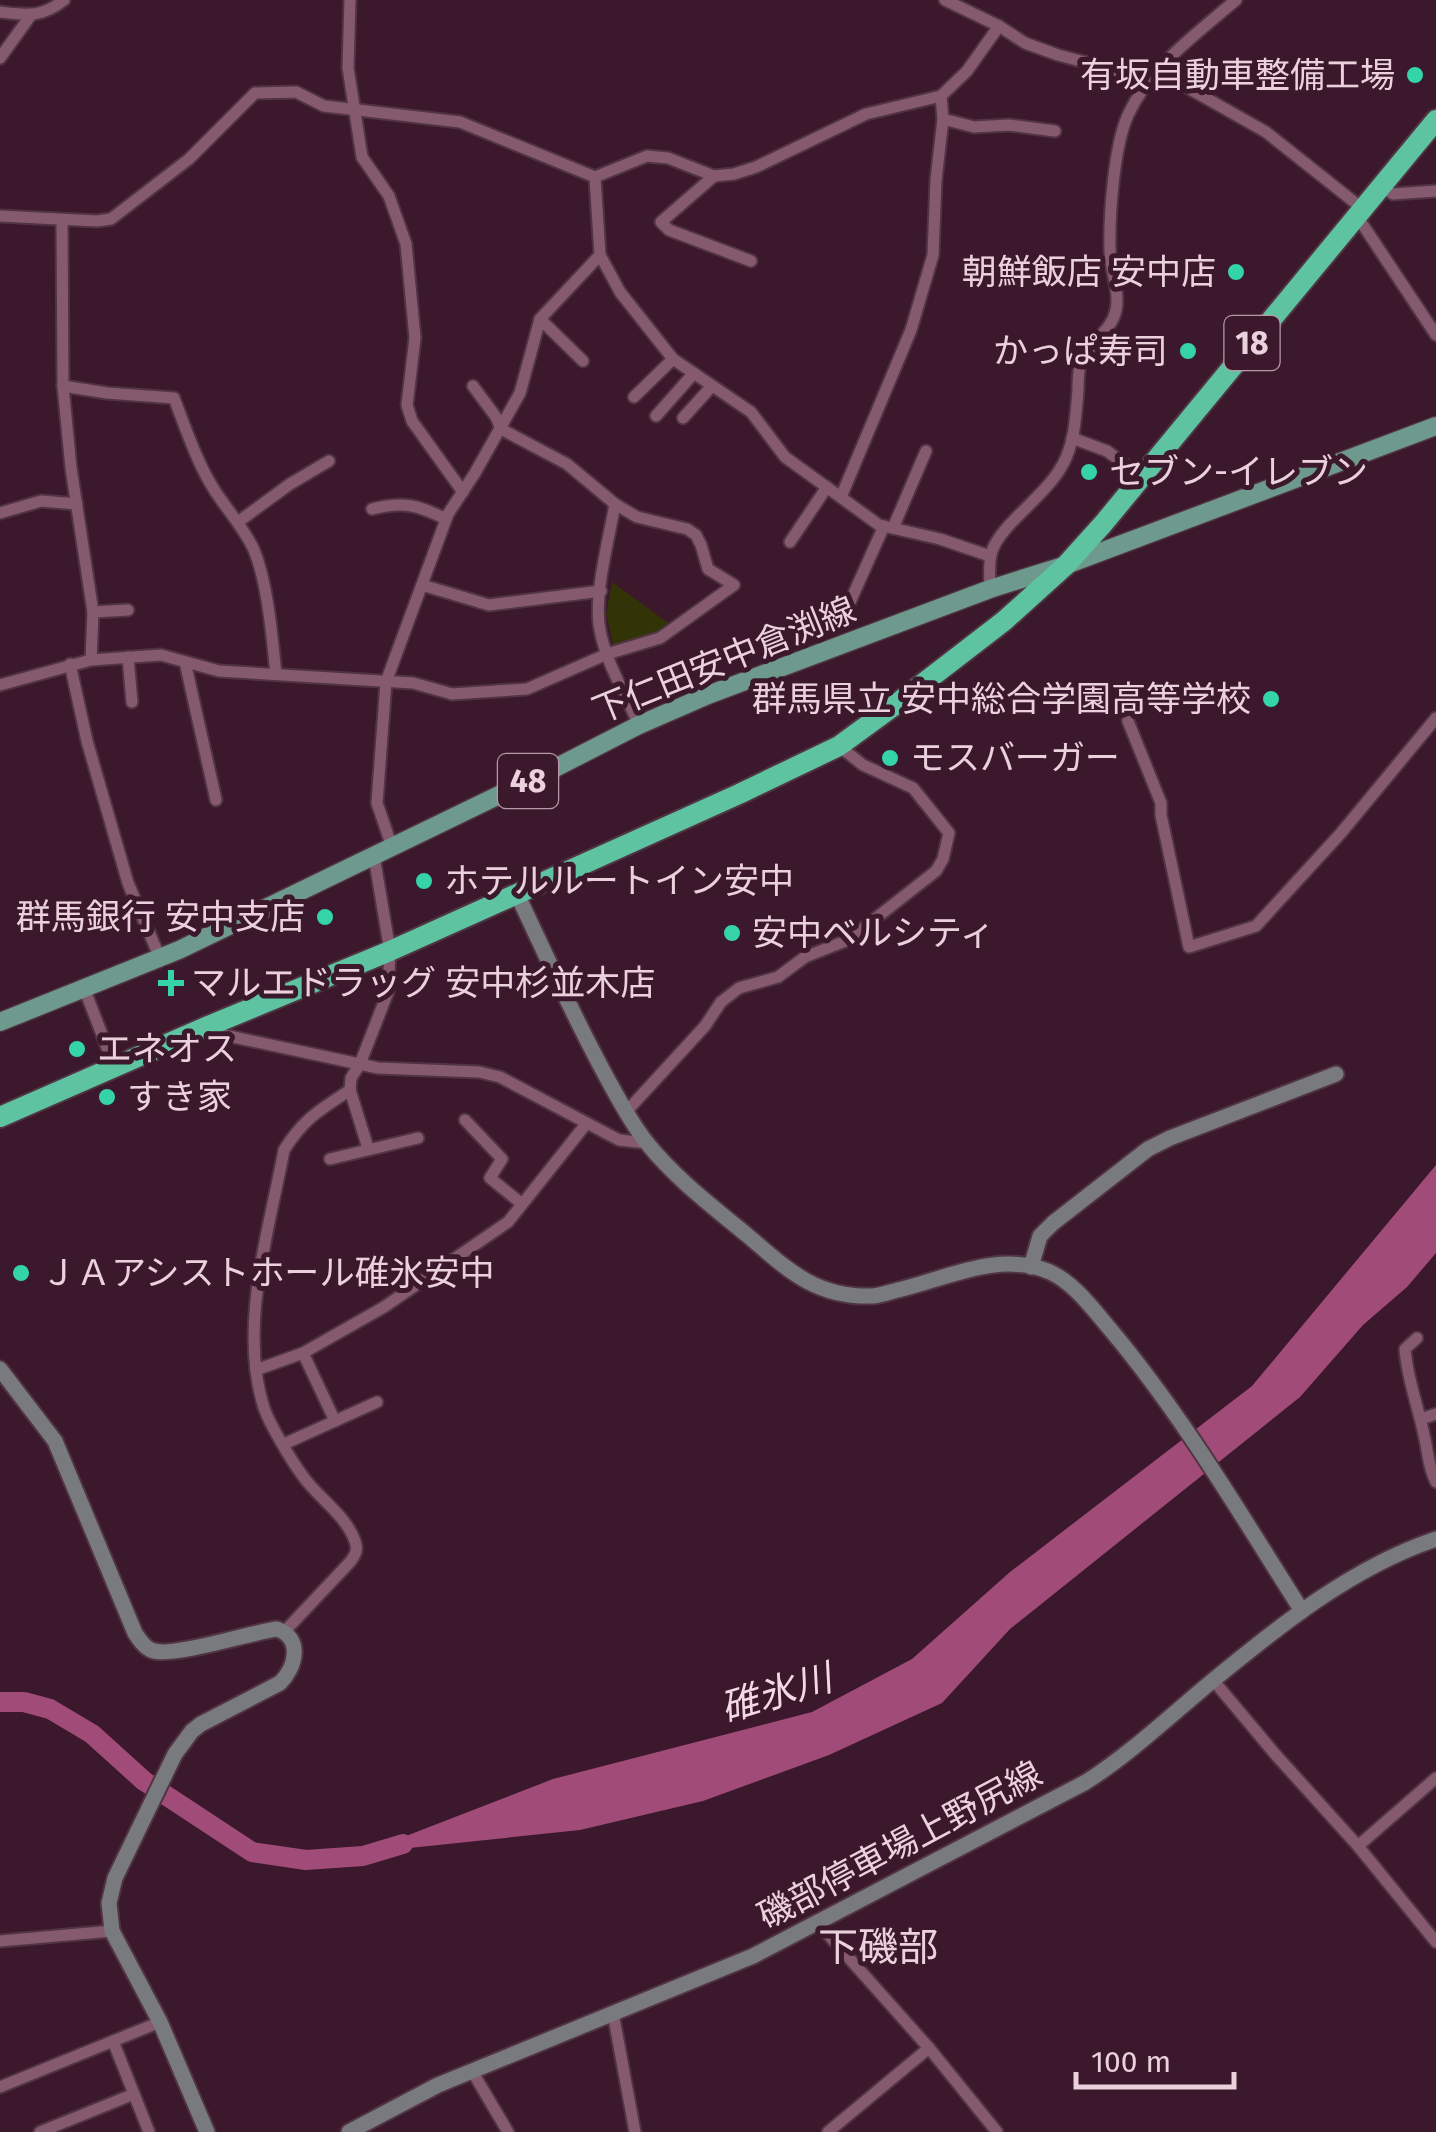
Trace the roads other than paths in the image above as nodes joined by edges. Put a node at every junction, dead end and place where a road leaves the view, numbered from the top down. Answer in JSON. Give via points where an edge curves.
{"nodes":[{"id":1,"x":64,"y":0,"type":"edge"},
{"id":2,"x":350,"y":0,"type":"edge"},
{"id":3,"x":944,"y":0,"type":"edge"},
{"id":4,"x":1236,"y":0,"type":"edge"},
{"id":5,"x":0,"y":12,"type":"edge"},
{"id":6,"x":32,"y":15,"type":"junction"},
{"id":7,"x":998,"y":26,"type":"junction"},
{"id":8,"x":0,"y":58,"type":"edge"},
{"id":9,"x":1155,"y":76,"type":"junction"},
{"id":10,"x":941,"y":96,"type":"junction"},
{"id":11,"x":355,"y":108,"type":"junction"},
{"id":12,"x":943,"y":119,"type":"junction"},
{"id":13,"x":1436,"y":120,"type":"edge"},
{"id":14,"x":1056,"y":132,"type":"dead end"},
{"id":15,"x":714,"y":176,"type":"junction"},
{"id":16,"x":594,"y":178,"type":"junction"},
{"id":17,"x":1382,"y":186,"type":"junction"},
{"id":18,"x":1436,"y":191,"type":"edge"},
{"id":19,"x":1360,"y":212,"type":"junction"},
{"id":20,"x":0,"y":216,"type":"edge"},
{"id":21,"x":62,"y":220,"type":"junction"},
{"id":22,"x":600,"y":255,"type":"junction"},
{"id":23,"x":751,"y":261,"type":"dead end"},
{"id":24,"x":540,"y":319,"type":"junction"},
{"id":25,"x":1436,"y":336,"type":"edge"},
{"id":26,"x":673,"y":359,"type":"junction"},
{"id":27,"x":583,"y":360,"type":"dead end"},
{"id":28,"x":694,"y":373,"type":"junction"},
{"id":29,"x":63,"y":386,"type":"junction"},
{"id":30,"x":473,"y":386,"type":"dead end"},
{"id":31,"x":712,"y":386,"type":"junction"},
{"id":32,"x":634,"y":397,"type":"dead end"},
{"id":33,"x":656,"y":416,"type":"dead end"},
{"id":34,"x":683,"y":418,"type":"dead end"},
{"id":35,"x":1436,"y":426,"type":"edge"},
{"id":36,"x":500,"y":429,"type":"junction"},
{"id":37,"x":1072,"y":438,"type":"junction"},
{"id":38,"x":926,"y":450,"type":"dead end"},
{"id":39,"x":329,"y":461,"type":"dead end"},
{"id":40,"x":1142,"y":477,"type":"junction"},
{"id":41,"x":827,"y":486,"type":"junction"},
{"id":42,"x":463,"y":492,"type":"junction"},
{"id":43,"x":841,"y":497,"type":"junction"},
{"id":44,"x":77,"y":504,"type":"junction"},
{"id":45,"x":615,"y":504,"type":"junction"},
{"id":46,"x":372,"y":510,"type":"dead end"},
{"id":47,"x":0,"y":513,"type":"edge"},
{"id":48,"x":446,"y":520,"type":"junction"},
{"id":49,"x":238,"y":522,"type":"junction"},
{"id":50,"x":888,"y":527,"type":"junction"},
{"id":51,"x":790,"y":542,"type":"dead end"},
{"id":52,"x":990,"y":556,"type":"junction"},
{"id":53,"x":1066,"y":564,"type":"junction"},
{"id":54,"x":422,"y":586,"type":"junction"},
{"id":55,"x":990,"y":589,"type":"junction"},
{"id":56,"x":601,"y":591,"type":"junction"},
{"id":57,"x":850,"y":602,"type":"dead end"},
{"id":58,"x":128,"y":610,"type":"dead end"},
{"id":59,"x":92,"y":612,"type":"junction"},
{"id":60,"x":607,"y":654,"type":"junction"},
{"id":61,"x":128,"y":657,"type":"junction"},
{"id":62,"x":91,"y":660,"type":"junction"},
{"id":63,"x":185,"y":662,"type":"junction"},
{"id":64,"x":70,"y":664,"type":"junction"},
{"id":65,"x":276,"y":674,"type":"junction"},
{"id":66,"x":386,"y":682,"type":"junction"},
{"id":67,"x":0,"y":685,"type":"edge"},
{"id":68,"x":132,"y":702,"type":"dead end"},
{"id":69,"x":1436,"y":718,"type":"edge"},
{"id":70,"x":1128,"y":721,"type":"dead end"},
{"id":71,"x":639,"y":725,"type":"junction"},
{"id":72,"x":838,"y":746,"type":"junction"},
{"id":73,"x":216,"y":800,"type":"dead end"},
{"id":74,"x":392,"y":848,"type":"junction"},
{"id":75,"x":374,"y":856,"type":"junction"},
{"id":76,"x":517,"y":894,"type":"junction"},
{"id":77,"x":390,"y":951,"type":"junction"},
{"id":78,"x":160,"y":958,"type":"junction"},
{"id":79,"x":84,"y":988,"type":"junction"},
{"id":80,"x":0,"y":1022,"type":"edge"},
{"id":81,"x":206,"y":1027,"type":"junction"},
{"id":82,"x":360,"y":1064,"type":"junction"},
{"id":83,"x":115,"y":1068,"type":"junction"},
{"id":84,"x":1336,"y":1074,"type":"dead end"},
{"id":85,"x":350,"y":1090,"type":"junction"},
{"id":86,"x":626,"y":1112,"type":"junction"},
{"id":87,"x":0,"y":1117,"type":"edge"},
{"id":88,"x":465,"y":1120,"type":"dead end"},
{"id":89,"x":586,"y":1124,"type":"junction"},
{"id":90,"x":418,"y":1138,"type":"dead end"},
{"id":91,"x":647,"y":1142,"type":"junction"},
{"id":92,"x":368,"y":1148,"type":"junction"},
{"id":93,"x":330,"y":1159,"type":"dead end"},
{"id":94,"x":522,"y":1204,"type":"junction"},
{"id":95,"x":1031,"y":1267,"type":"junction"},
{"id":96,"x":1417,"y":1338,"type":"dead end"},
{"id":97,"x":303,"y":1353,"type":"junction"},
{"id":98,"x":0,"y":1369,"type":"edge"},
{"id":99,"x":256,"y":1370,"type":"junction"},
{"id":100,"x":377,"y":1402,"type":"dead end"},
{"id":101,"x":1436,"y":1414,"type":"edge"},
{"id":102,"x":1420,"y":1420,"type":"junction"},
{"id":103,"x":335,"y":1421,"type":"junction"},
{"id":104,"x":284,"y":1444,"type":"junction"},
{"id":105,"x":1436,"y":1482,"type":"edge"},
{"id":106,"x":1436,"y":1539,"type":"edge"},
{"id":107,"x":1302,"y":1610,"type":"junction"},
{"id":108,"x":285,"y":1630,"type":"junction"},
{"id":109,"x":1213,"y":1680,"type":"junction"},
{"id":110,"x":1436,"y":1778,"type":"edge"},
{"id":111,"x":1358,"y":1846,"type":"junction"},
{"id":112,"x":817,"y":1922,"type":"junction"},
{"id":113,"x":112,"y":1930,"type":"junction"},
{"id":114,"x":0,"y":1941,"type":"edge"},
{"id":115,"x":1436,"y":1942,"type":"edge"},
{"id":116,"x":613,"y":2013,"type":"junction"},
{"id":117,"x":160,"y":2022,"type":"junction"},
{"id":118,"x":113,"y":2041,"type":"junction"},
{"id":119,"x":929,"y":2048,"type":"junction"},
{"id":120,"x":472,"y":2071,"type":"junction"},
{"id":121,"x":0,"y":2087,"type":"edge"},
{"id":122,"x":134,"y":2094,"type":"junction"},
{"id":123,"x":40,"y":2132,"type":"edge"},
{"id":124,"x":149,"y":2132,"type":"edge"},
{"id":125,"x":207,"y":2132,"type":"edge"},
{"id":126,"x":349,"y":2132,"type":"edge"},
{"id":127,"x":508,"y":2132,"type":"edge"},
{"id":128,"x":634,"y":2132,"type":"edge"},
{"id":129,"x":828,"y":2132,"type":"edge"},
{"id":130,"x":997,"y":2132,"type":"edge"}],
"edges":[{"from":1,"to":6,"type":"street"},
{"from":2,"to":11,"type":"street","via":[[348,68]]},
{"from":3,"to":7,"type":"street"},
{"from":4,"to":9,"type":"street"},
{"from":5,"to":6,"type":"street"},
{"from":6,"to":8,"type":"street"},
{"from":7,"to":9,"type":"street","via":[[1058,55]]},
{"from":7,"to":10,"type":"street"},
{"from":9,"to":19,"type":"street","via":[[1266,132]]},
{"from":9,"to":37,"type":"street","via":[[1122,129],[1110,253],[1116,312],[1082,360]]},
{"from":10,"to":12,"type":"street"},
{"from":10,"to":15,"type":"street","via":[[866,114],[756,166]]},
{"from":11,"to":16,"type":"street","via":[[460,122]]},
{"from":11,"to":21,"type":"street","via":[[324,106],[296,92],[255,93],[189,159],[110,220]]},
{"from":11,"to":42,"type":"street","via":[[362,156],[389,196],[406,244],[415,338],[407,405]]},
{"from":12,"to":14,"type":"street"},
{"from":12,"to":43,"type":"street","via":[[933,256],[911,330]]},
{"from":13,"to":17,"type":"highway","number":"18"},
{"from":15,"to":16,"type":"street","via":[[647,156]]},
{"from":15,"to":23,"type":"street","via":[[661,222]]},
{"from":16,"to":22,"type":"street"},
{"from":17,"to":18,"type":"street","via":[[1393,194]]},
{"from":17,"to":19,"type":"highway","number":"18"},
{"from":19,"to":25,"type":"street"},
{"from":19,"to":40,"type":"highway","number":"18"},
{"from":20,"to":21,"type":"street"},
{"from":21,"to":29,"type":"street"},
{"from":22,"to":24,"type":"street"},
{"from":22,"to":26,"type":"street"},
{"from":24,"to":27,"type":"street"},
{"from":24,"to":36,"type":"street","via":[[520,393]]},
{"from":26,"to":28,"type":"street"},
{"from":26,"to":32,"type":"street"},
{"from":28,"to":31,"type":"street"},
{"from":28,"to":33,"type":"street"},
{"from":29,"to":44,"type":"street"},
{"from":29,"to":49,"type":"street","via":[[174,398],[202,467]]},
{"from":30,"to":36,"type":"street"},
{"from":31,"to":34,"type":"street"},
{"from":31,"to":41,"type":"street","via":[[750,412],[786,457]]},
{"from":35,"to":53,"type":"main road","name":"下仁田安中倉渕線","number":"48"},
{"from":36,"to":42,"type":"street"},
{"from":36,"to":45,"type":"street","via":[[567,464]]},
{"from":37,"to":40,"type":"street","via":[[1107,451]]},
{"from":37,"to":52,"type":"street","via":[[1048,488],[996,540]]},
{"from":38,"to":50,"type":"street"},
{"from":39,"to":49,"type":"street"},
{"from":40,"to":53,"type":"highway","number":"18"},
{"from":41,"to":43,"type":"street"},
{"from":41,"to":51,"type":"street"},
{"from":42,"to":48,"type":"street"},
{"from":43,"to":50,"type":"street"},
{"from":44,"to":47,"type":"street","via":[[42,500]]},
{"from":44,"to":59,"type":"street"},
{"from":45,"to":56,"type":"street"},
{"from":45,"to":60,"type":"street","via":[[696,535],[708,569],[734,585],[660,638]]},
{"from":46,"to":48,"type":"street","via":[[419,506]]},
{"from":48,"to":54,"type":"street"},
{"from":49,"to":65,"type":"street","via":[[255,552]]},
{"from":50,"to":52,"type":"street"},
{"from":50,"to":57,"type":"street"},
{"from":52,"to":55,"type":"street"},
{"from":53,"to":55,"type":"main road","name":"下仁田安中倉渕線","number":"48"},
{"from":53,"to":72,"type":"highway","number":"18","via":[[946,668]]},
{"from":54,"to":56,"type":"street","via":[[489,604]]},
{"from":54,"to":66,"type":"street"},
{"from":55,"to":71,"type":"main road","name":"下仁田安中倉渕線","number":"48"},
{"from":56,"to":60,"type":"street"},
{"from":58,"to":59,"type":"street"},
{"from":59,"to":62,"type":"street"},
{"from":60,"to":66,"type":"street","via":[[527,689],[452,694]]},
{"from":60,"to":71,"type":"street"},
{"from":61,"to":62,"type":"street"},
{"from":61,"to":63,"type":"street"},
{"from":61,"to":68,"type":"street"},
{"from":62,"to":64,"type":"street"},
{"from":63,"to":65,"type":"street"},
{"from":63,"to":73,"type":"street"},
{"from":64,"to":67,"type":"street"},
{"from":64,"to":78,"type":"street","via":[[128,884]]},
{"from":65,"to":66,"type":"street"},
{"from":66,"to":74,"type":"street","via":[[377,804]]},
{"from":69,"to":70,"type":"street","via":[[1256,926],[1189,947],[1161,803]]},
{"from":71,"to":74,"type":"main road","name":"下仁田安中倉渕線","number":"48"},
{"from":72,"to":76,"type":"highway","number":"18"},
{"from":72,"to":86,"type":"street","via":[[913,788],[949,833],[943,859],[848,940],[721,1002]]},
{"from":74,"to":75,"type":"main road","name":"下仁田安中倉渕線","number":"48"},
{"from":75,"to":77,"type":"street"},
{"from":75,"to":78,"type":"main road","name":"下仁田安中倉渕線","number":"48"},
{"from":76,"to":77,"type":"highway","number":"18"},
{"from":76,"to":86,"type":"street"},
{"from":77,"to":81,"type":"highway","number":"18"},
{"from":77,"to":82,"type":"street","via":[[388,992]]},
{"from":78,"to":79,"type":"main road","name":"下仁田安中倉渕線","number":"48"},
{"from":79,"to":80,"type":"main road","name":"下仁田安中倉渕線","number":"48"},
{"from":79,"to":83,"type":"street"},
{"from":81,"to":82,"type":"street"},
{"from":81,"to":83,"type":"highway","number":"18"},
{"from":82,"to":85,"type":"street"},
{"from":82,"to":89,"type":"street","via":[[500,1077]]},
{"from":83,"to":87,"type":"highway","number":"18"},
{"from":84,"to":95,"type":"street","via":[[1148,1149],[1040,1236]]},
{"from":85,"to":92,"type":"street"},
{"from":85,"to":99,"type":"street","via":[[311,1115],[284,1150],[255,1303]]},
{"from":86,"to":91,"type":"street"},
{"from":88,"to":94,"type":"street","via":[[502,1159],[490,1178]]},
{"from":89,"to":91,"type":"street","via":[[619,1140]]},
{"from":89,"to":94,"type":"street"},
{"from":90,"to":92,"type":"street"},
{"from":91,"to":95,"type":"street","via":[[698,1194],[812,1286],[875,1296],[972,1268]]},
{"from":92,"to":93,"type":"street"},
{"from":94,"to":97,"type":"street","via":[[508,1222],[384,1308]]},
{"from":95,"to":107,"type":"street","via":[[1051,1272],[1089,1304],[1139,1363]]},
{"from":96,"to":102,"type":"street","via":[[1405,1349]]},
{"from":97,"to":99,"type":"street"},
{"from":97,"to":103,"type":"street"},
{"from":98,"to":108,"type":"street","via":[[55,1441],[142,1643],[172,1652]]},
{"from":99,"to":104,"type":"street","via":[[264,1410]]},
{"from":100,"to":103,"type":"street"},
{"from":101,"to":102,"type":"street"},
{"from":102,"to":105,"type":"street"},
{"from":103,"to":104,"type":"street"},
{"from":104,"to":108,"type":"street","via":[[356,1544],[356,1553]]},
{"from":106,"to":107,"type":"street","name":"磯部停車場上野尻線","via":[[1378,1564]]},
{"from":107,"to":109,"type":"street","name":"磯部停車場上野尻線"},
{"from":108,"to":113,"type":"street","via":[[294,1648],[290,1673],[201,1724],[175,1754],[114,1878]]},
{"from":109,"to":111,"type":"street"},
{"from":109,"to":112,"type":"street","name":"磯部停車場上野尻線","via":[[1086,1782]]},
{"from":110,"to":111,"type":"street"},
{"from":111,"to":115,"type":"street"},
{"from":112,"to":116,"type":"street","name":"磯部停車場上野尻線"},
{"from":112,"to":119,"type":"street"},
{"from":113,"to":114,"type":"street"},
{"from":113,"to":117,"type":"street"},
{"from":116,"to":120,"type":"street","name":"磯部停車場上野尻線"},
{"from":116,"to":128,"type":"street"},
{"from":117,"to":118,"type":"street"},
{"from":117,"to":125,"type":"street"},
{"from":118,"to":121,"type":"street"},
{"from":118,"to":122,"type":"street"},
{"from":119,"to":129,"type":"street"},
{"from":119,"to":130,"type":"street"},
{"from":120,"to":126,"type":"street","name":"磯部停車場上野尻線"},
{"from":120,"to":127,"type":"street"},
{"from":122,"to":123,"type":"street"},
{"from":122,"to":124,"type":"street"}]}
